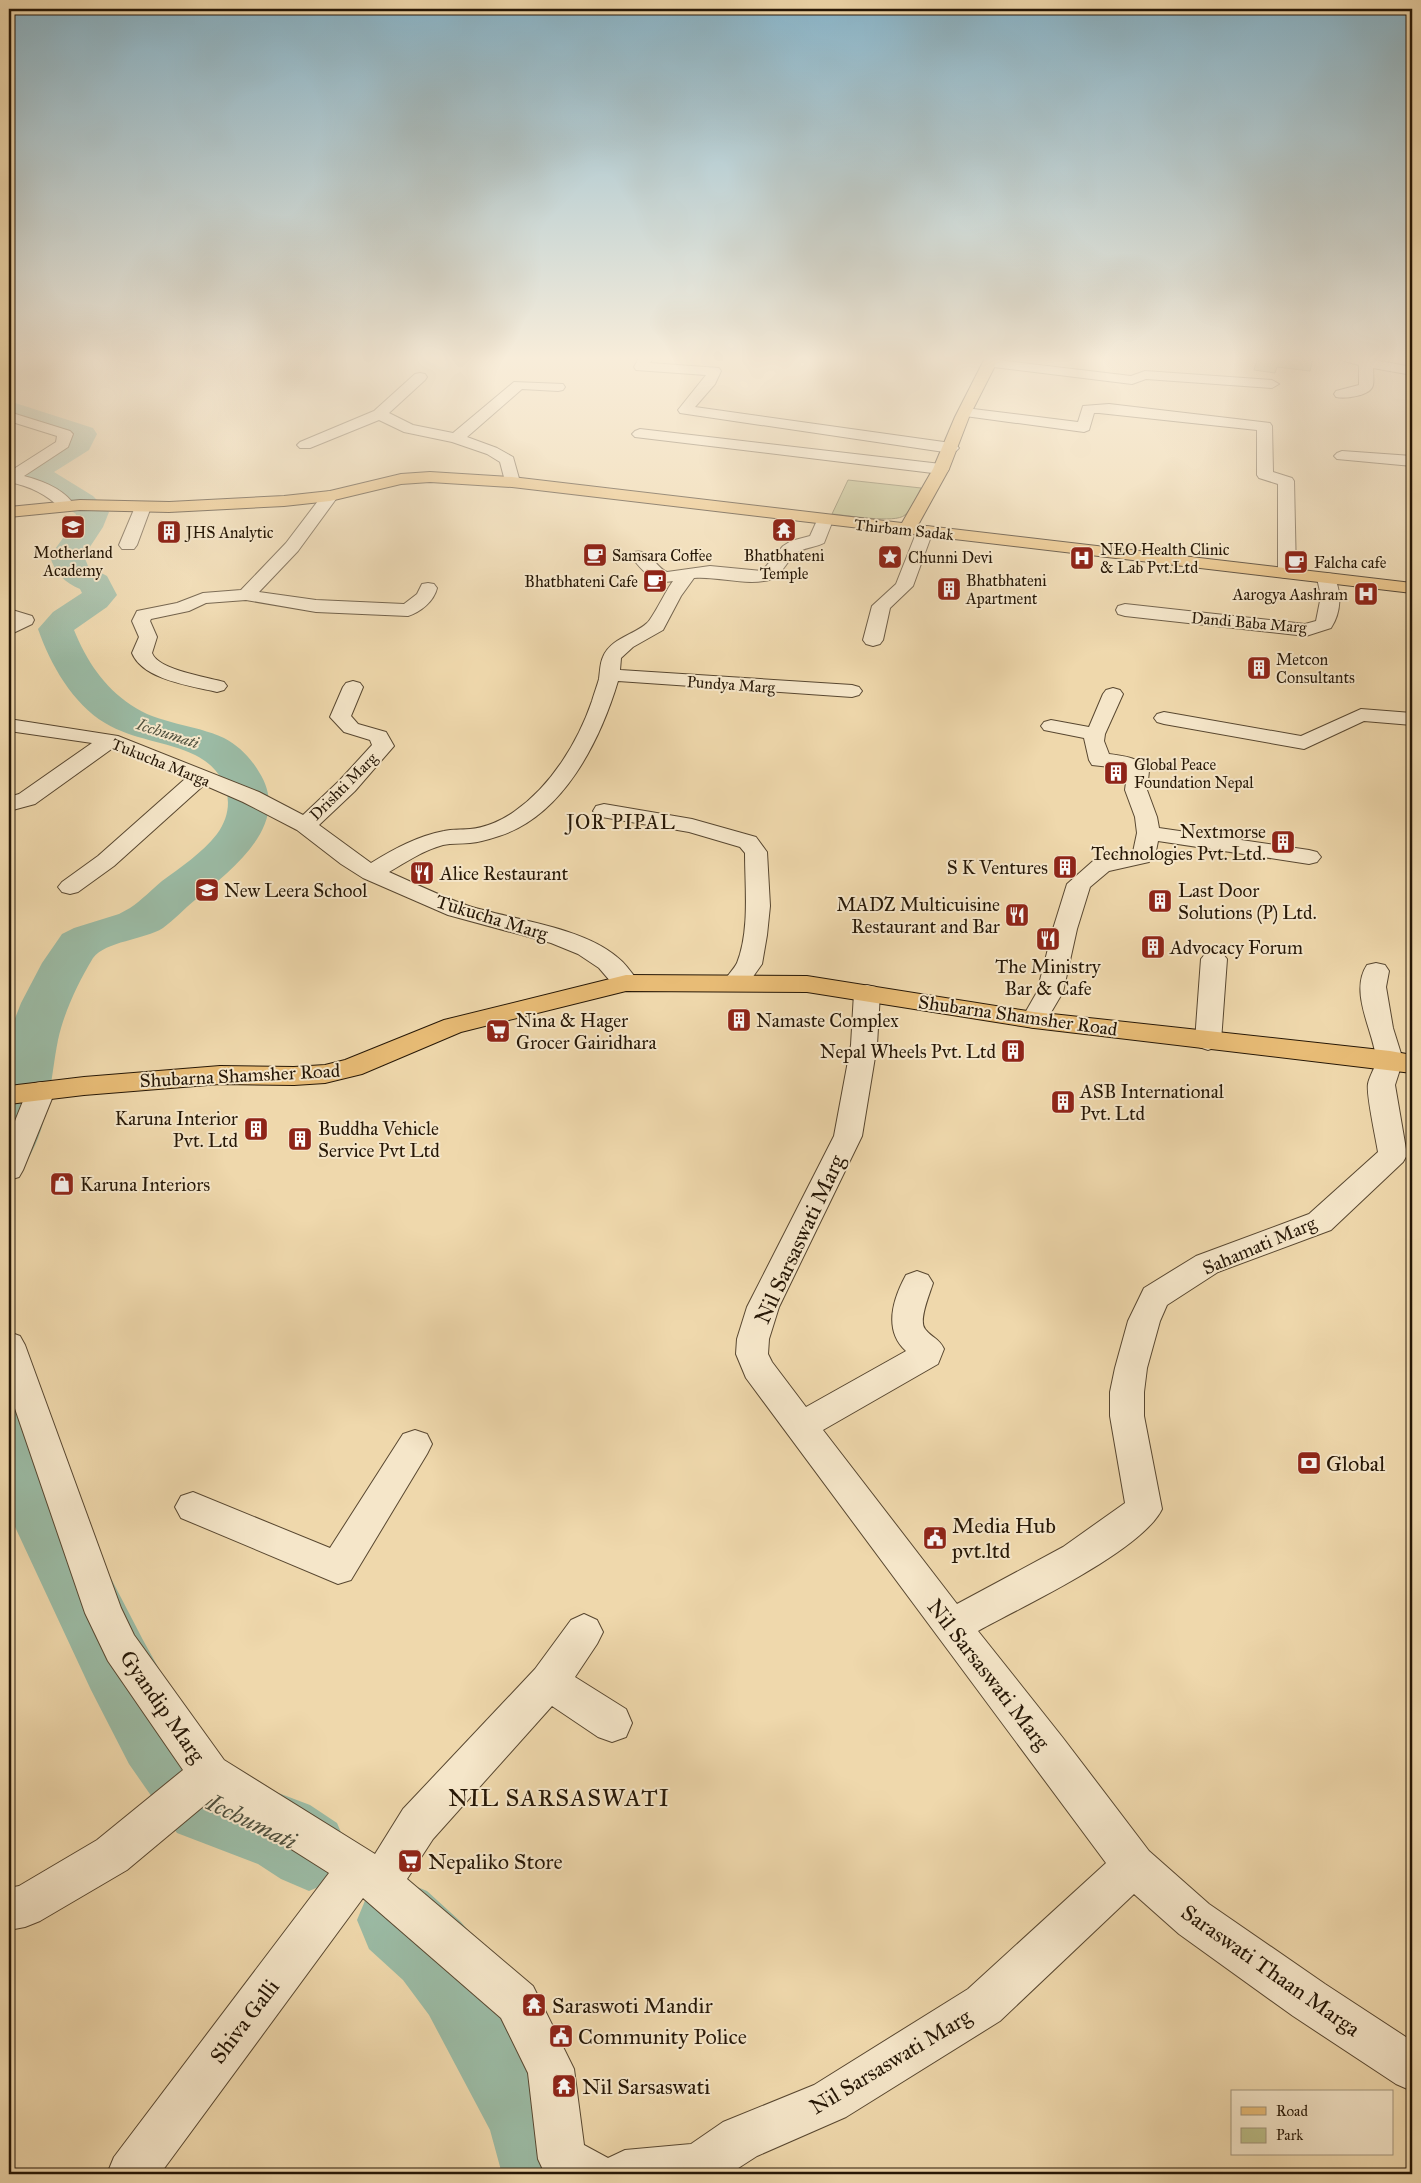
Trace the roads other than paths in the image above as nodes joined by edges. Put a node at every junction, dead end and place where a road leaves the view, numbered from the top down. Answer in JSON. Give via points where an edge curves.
{"nodes":[{"id":1,"x":38,"y":460,"type":"edge"},
{"id":2,"x":507,"y":460,"type":"edge"},
{"id":3,"x":863,"y":460,"type":"edge"},
{"id":4,"x":945,"y":460,"type":"edge"},
{"id":5,"x":1265,"y":460,"type":"edge"},
{"id":6,"x":1396,"y":460,"type":"edge"},
{"id":7,"x":1412,"y":461,"type":"edge"},
{"id":8,"x":941,"y":469,"type":"junction"},
{"id":9,"x":10,"y":478,"type":"edge"},
{"id":10,"x":512,"y":482,"type":"junction"},
{"id":11,"x":330,"y":496,"type":"junction"},
{"id":12,"x":74,"y":506,"type":"junction"},
{"id":13,"x":143,"y":507,"type":"junction"},
{"id":14,"x":9,"y":512,"type":"edge"},
{"id":15,"x":825,"y":520,"type":"junction"},
{"id":16,"x":916,"y":530,"type":"junction"},
{"id":17,"x":128,"y":545,"type":"dead end"},
{"id":18,"x":640,"y":556,"type":"dead end"},
{"id":19,"x":688,"y":573,"type":"junction"},
{"id":20,"x":1287,"y":573,"type":"junction"},
{"id":21,"x":1326,"y":578,"type":"junction"},
{"id":22,"x":428,"y":588,"type":"dead end"},
{"id":23,"x":1412,"y":588,"type":"edge"},
{"id":24,"x":246,"y":595,"type":"junction"},
{"id":25,"x":1125,"y":610,"type":"dead end"},
{"id":26,"x":9,"y":615,"type":"edge"},
{"id":27,"x":9,"y":629,"type":"edge"},
{"id":28,"x":873,"y":640,"type":"dead end"},
{"id":29,"x":611,"y":676,"type":"junction"},
{"id":30,"x":217,"y":686,"type":"dead end"},
{"id":31,"x":353,"y":687,"type":"dead end"},
{"id":32,"x":852,"y":691,"type":"dead end"},
{"id":33,"x":1113,"y":694,"type":"dead end"},
{"id":34,"x":1164,"y":718,"type":"dead end"},
{"id":35,"x":1412,"y":718,"type":"edge"},
{"id":36,"x":9,"y":725,"type":"edge"},
{"id":37,"x":1051,"y":726,"type":"dead end"},
{"id":38,"x":1095,"y":734,"type":"junction"},
{"id":39,"x":111,"y":740,"type":"junction"},
{"id":40,"x":202,"y":777,"type":"junction"},
{"id":41,"x":251,"y":798,"type":"joint"},
{"id":42,"x":9,"y":804,"type":"edge"},
{"id":43,"x":604,"y":811,"type":"dead end"},
{"id":44,"x":304,"y":825,"type":"junction"},
{"id":45,"x":1148,"y":833,"type":"junction"},
{"id":46,"x":1309,"y":857,"type":"dead end"},
{"id":47,"x":371,"y":873,"type":"junction"},
{"id":48,"x":70,"y":887,"type":"dead end"},
{"id":49,"x":1214,"y":960,"type":"dead end"},
{"id":50,"x":1376,"y":971,"type":"dead end"},
{"id":51,"x":736,"y":982,"type":"junction"},
{"id":52,"x":626,"y":983,"type":"junction"},
{"id":53,"x":867,"y":993,"type":"junction"},
{"id":54,"x":1034,"y":1020,"type":"junction"},
{"id":55,"x":1208,"y":1041,"type":"junction"},
{"id":56,"x":1401,"y":1062,"type":"edge"},
{"id":57,"x":41,"y":1091,"type":"junction"},
{"id":58,"x":9,"y":1096,"type":"edge"},
{"id":59,"x":9,"y":1170,"type":"edge"},
{"id":60,"x":917,"y":1283,"type":"dead end"},
{"id":61,"x":9,"y":1345,"type":"edge"},
{"id":62,"x":801,"y":1426,"type":"junction"},
{"id":63,"x":415,"y":1444,"type":"dead end"},
{"id":64,"x":193,"y":1507,"type":"dead end"},
{"id":65,"x":951,"y":1626,"type":"junction"},
{"id":66,"x":584,"y":1632,"type":"dead end"},
{"id":67,"x":549,"y":1682,"type":"junction"},
{"id":68,"x":612,"y":1723,"type":"dead end"},
{"id":69,"x":193,"y":1788,"type":"junction"},
{"id":70,"x":1134,"y":1866,"type":"junction"},
{"id":71,"x":369,"y":1876,"type":"junction"},
{"id":72,"x":9,"y":1909,"type":"edge"},
{"id":73,"x":1412,"y":2068,"type":"edge"},
{"id":74,"x":696,"y":2171,"type":"edge"},
{"id":75,"x":131,"y":2174,"type":"edge"},
{"id":76,"x":590,"y":2174,"type":"edge"},
{"id":77,"x":626,"y":2174,"type":"edge"}],
"edges":[{"from":1,"to":9,"type":"street"},
{"from":2,"to":10,"type":"street"},
{"from":3,"to":8,"type":"street"},
{"from":4,"to":8,"type":"main road"},
{"from":5,"to":20,"type":"street","via":[[1265,474],[1286,480]]},
{"from":6,"to":7,"type":"street"},
{"from":8,"to":16,"type":"main road"},
{"from":9,"to":12,"type":"street","via":[[22,480]]},
{"from":10,"to":11,"type":"main road","name":"Thirbam Sadak","via":[[430,477],[401,479]]},
{"from":10,"to":15,"type":"main road","name":"Thirbam Sadak"},
{"from":11,"to":13,"type":"main road","name":"Thirbam Sadak","via":[[238,504]]},
{"from":11,"to":24,"type":"street","via":[[292,547]]},
{"from":12,"to":13,"type":"main road","name":"Thirbam Sadak"},
{"from":12,"to":14,"type":"main road","name":"Thirbam Sadak"},
{"from":13,"to":17,"type":"street"},
{"from":15,"to":16,"type":"main road","name":"Thirbam Sadak"},
{"from":15,"to":19,"type":"street","via":[[818,539],[789,550],[768,575],[757,577],[710,571]]},
{"from":16,"to":20,"type":"main road","name":"Thirbam Sadak"},
{"from":16,"to":28,"type":"street","via":[[904,586],[880,606]]},
{"from":18,"to":19,"type":"street","via":[[658,575],[667,577]]},
{"from":19,"to":29,"type":"street","via":[[672,594],[656,626],[626,643],[612,657]]},
{"from":20,"to":21,"type":"main road","name":"Thirbam Sadak"},
{"from":21,"to":23,"type":"main road","name":"Thirbam Sadak"},
{"from":21,"to":25,"type":"street","name":"Dandi Baba Marg","via":[[1332,600],[1324,624],[1306,630]]},
{"from":22,"to":24,"type":"street","via":[[426,596],[408,610],[316,606]]},
{"from":24,"to":30,"type":"street","via":[[203,598],[144,615],[141,622],[148,637],[142,652],[147,663],[175,675]]},
{"from":26,"to":27,"type":"street","via":[[25,620]]},
{"from":29,"to":32,"type":"street","name":"Pundya Marg"},
{"from":29,"to":47,"type":"street","via":[[588,734],[550,793],[531,810],[504,827],[471,836],[443,838],[408,851]]},
{"from":31,"to":44,"type":"street","name":"Drishti Marg","via":[[340,717],[351,728],[379,736],[383,746],[347,786]]},
{"from":33,"to":38,"type":"street"},
{"from":34,"to":35,"type":"street","via":[[1304,743],[1361,715]]},
{"from":36,"to":39,"type":"street","name":"Tukucha Marga"},
{"from":37,"to":38,"type":"street"},
{"from":38,"to":45,"type":"street","via":[[1100,760],[1124,762],[1138,771],[1136,790]]},
{"from":39,"to":40,"type":"street","name":"Tukucha Marga"},
{"from":39,"to":42,"type":"street","via":[[27,799]]},
{"from":40,"to":41,"type":"street","name":"Tukucha Marga"},
{"from":40,"to":48,"type":"street","via":[[106,861]]},
{"from":41,"to":44,"type":"street","name":"Tukucha Marg"},
{"from":43,"to":51,"type":"street","via":[[692,826],[748,842],[756,852],[758,897],[755,935],[749,964]]},
{"from":44,"to":47,"type":"street","name":"Tukucha Marg"},
{"from":45,"to":46,"type":"street"},
{"from":45,"to":54,"type":"street","via":[[1141,857],[1101,866],[1079,884],[1050,992]]},
{"from":47,"to":52,"type":"street","name":"Tukucha Marg","via":[[457,910],[560,938],[587,949],[608,962]]},
{"from":49,"to":55,"type":"street"},
{"from":50,"to":56,"type":"street","via":[[1373,987],[1380,1028]]},
{"from":51,"to":52,"type":"main road","name":"Shubarna Shamsher Road"},
{"from":51,"to":53,"type":"main road","name":"Shubarna Shamsher Road","via":[[807,984]]},
{"from":52,"to":57,"type":"main road","name":"Shubarna Shamsher Road","via":[[453,1026],[352,1068],[325,1074],[220,1075]]},
{"from":53,"to":54,"type":"main road","name":"Shubarna Shamsher Road"},
{"from":53,"to":62,"type":"street","name":"Nil Sarsaswati Marg","via":[[864,1045],[848,1136],[763,1307],[753,1339],[752,1354],[758,1369]]},
{"from":54,"to":55,"type":"main road","name":"Shubarna Shamsher Road"},
{"from":55,"to":56,"type":"main road","name":"Shubarna Shamsher Road"},
{"from":56,"to":65,"type":"street","name":"Sahamati Marg","via":[[1381,1085],[1392,1155],[1320,1222],[1207,1264],[1155,1297],[1144,1321],[1127,1392],[1127,1416],[1144,1509],[1124,1527],[1075,1558]]},
{"from":57,"to":58,"type":"main road","name":"Shubarna Shamsher Road"},
{"from":57,"to":59,"type":"street"},
{"from":60,"to":62,"type":"street","via":[[907,1320],[908,1330],[928,1349],[927,1355]]},
{"from":61,"to":69,"type":"street","name":"Gyandip Marg","via":[[104,1613]]},
{"from":62,"to":65,"type":"street","name":"Nil Sarsaswati Marg"},
{"from":63,"to":64,"type":"street","via":[[338,1568]]},
{"from":65,"to":70,"type":"street","name":"Nil Sarsaswati Marg"},
{"from":66,"to":67,"type":"street","name":"Shiva Galli"},
{"from":67,"to":68,"type":"street"},
{"from":67,"to":71,"type":"street","name":"Shiva Galli"},
{"from":69,"to":71,"type":"street","name":"Gyandip Marg"},
{"from":69,"to":72,"type":"street","via":[[112,1855],[25,1906]]},
{"from":70,"to":73,"type":"street","name":"Saraswati Thaan Marga","via":[[1194,1919]]},
{"from":70,"to":74,"type":"street","name":"Nil Sarsaswati Marg","via":[[984,2005],[830,2101],[740,2139]]},
{"from":71,"to":75,"type":"street","name":"Shiva Galli"},
{"from":71,"to":76,"type":"street","name":"Gyandip Marg","via":[[516,2002],[552,2069],[562,2158]]},
{"from":74,"to":77,"type":"street"}]}
